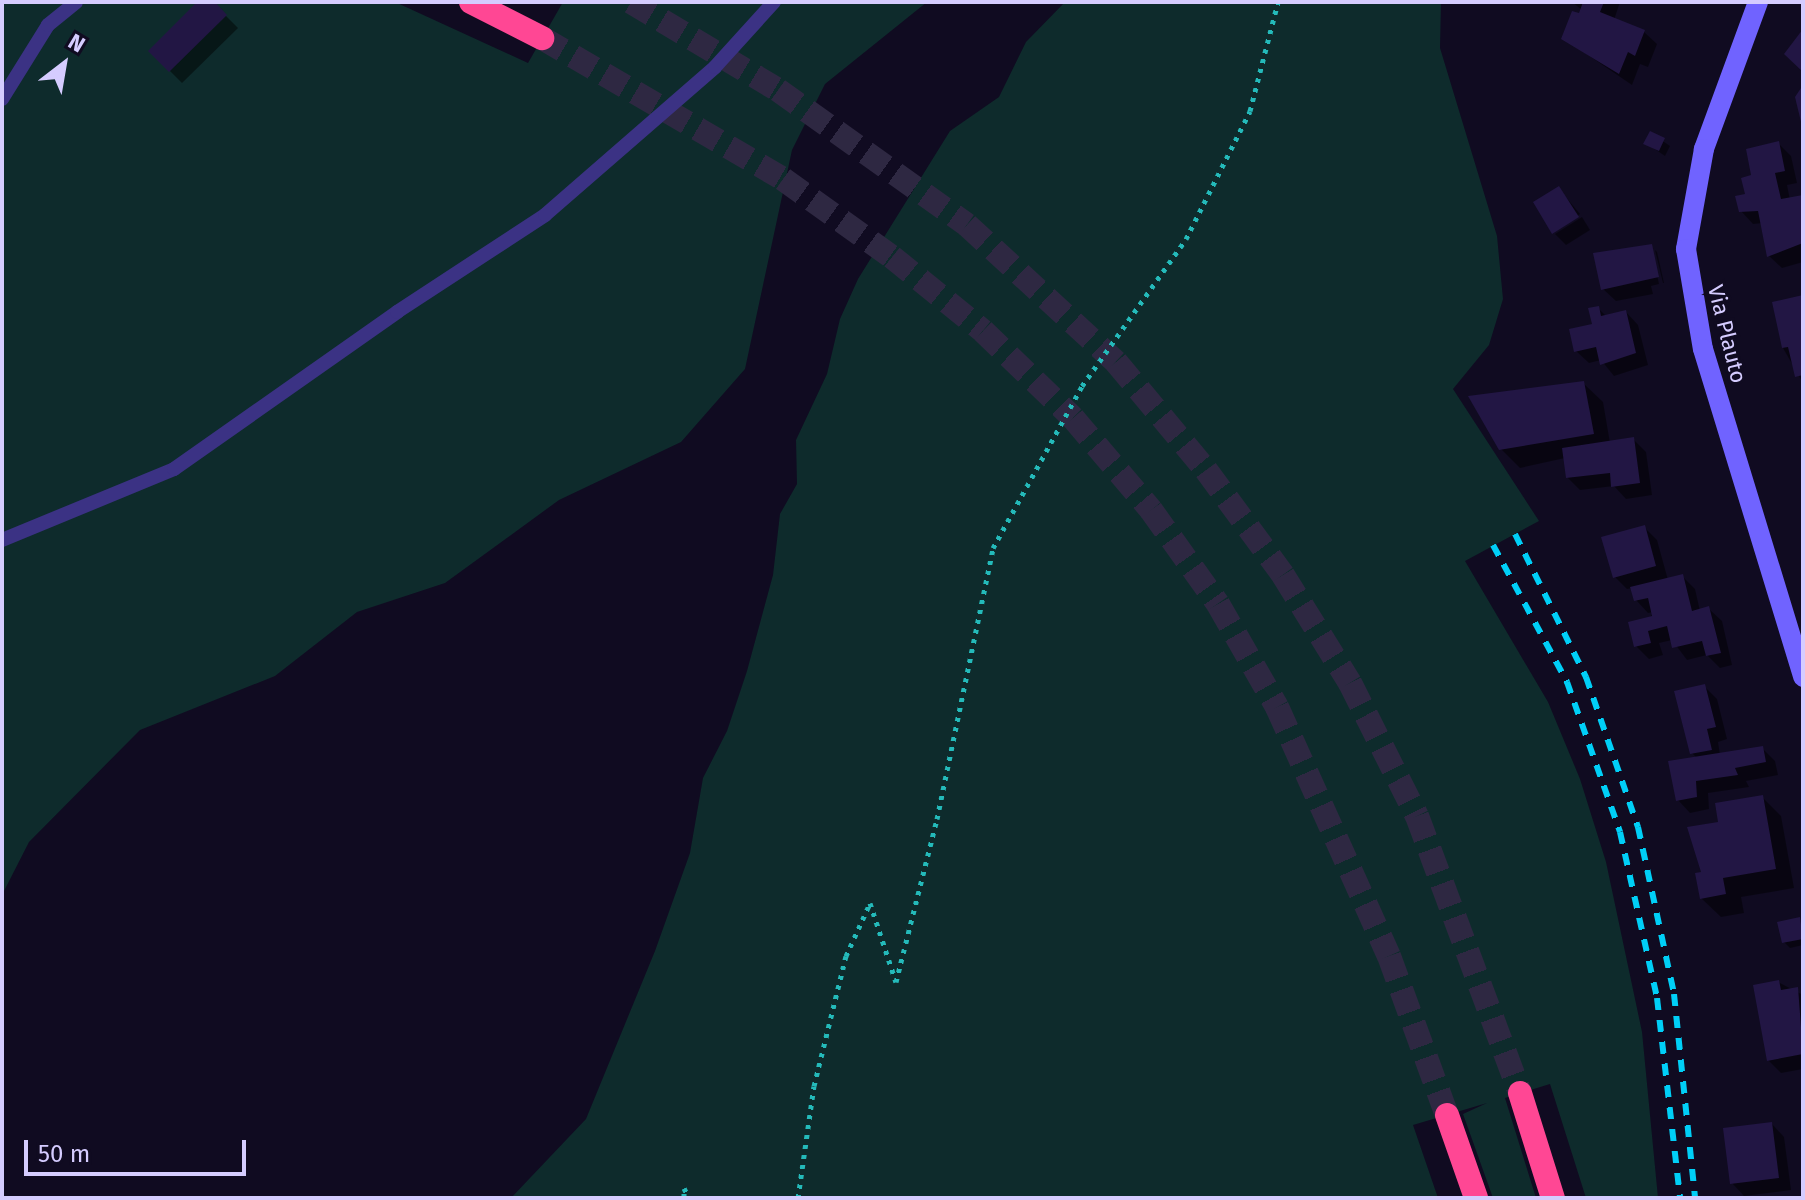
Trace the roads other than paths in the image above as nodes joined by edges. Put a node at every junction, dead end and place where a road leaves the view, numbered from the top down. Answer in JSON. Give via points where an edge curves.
{"nodes":[{"id":1,"x":76,"y":2,"type":"edge"},
{"id":2,"x":471,"y":2,"type":"edge"},
{"id":3,"x":774,"y":2,"type":"edge"},
{"id":4,"x":1758,"y":2,"type":"edge"},
{"id":5,"x":542,"y":38,"type":"tunnel mouth"},
{"id":6,"x":2,"y":99,"type":"edge"},
{"id":7,"x":2,"y":540,"type":"edge"},
{"id":8,"x":1803,"y":677,"type":"edge"},
{"id":9,"x":1520,"y":1093,"type":"tunnel mouth"},
{"id":10,"x":1447,"y":1115,"type":"tunnel mouth"},
{"id":11,"x":1476,"y":1198,"type":"edge"},
{"id":12,"x":1553,"y":1198,"type":"edge"}],
"edges":[{"from":1,"to":6,"type":"lane","via":[[48,25]]},
{"from":2,"to":5,"type":"highway"},
{"from":3,"to":7,"type":"lane","via":[[715,67],[545,215],[174,469]]},
{"from":4,"to":8,"type":"main road","name":"Via Plauto","via":[[1704,149],[1686,249],[1703,349]]},
{"from":9,"to":12,"type":"highway"},
{"from":10,"to":11,"type":"highway"}]}
